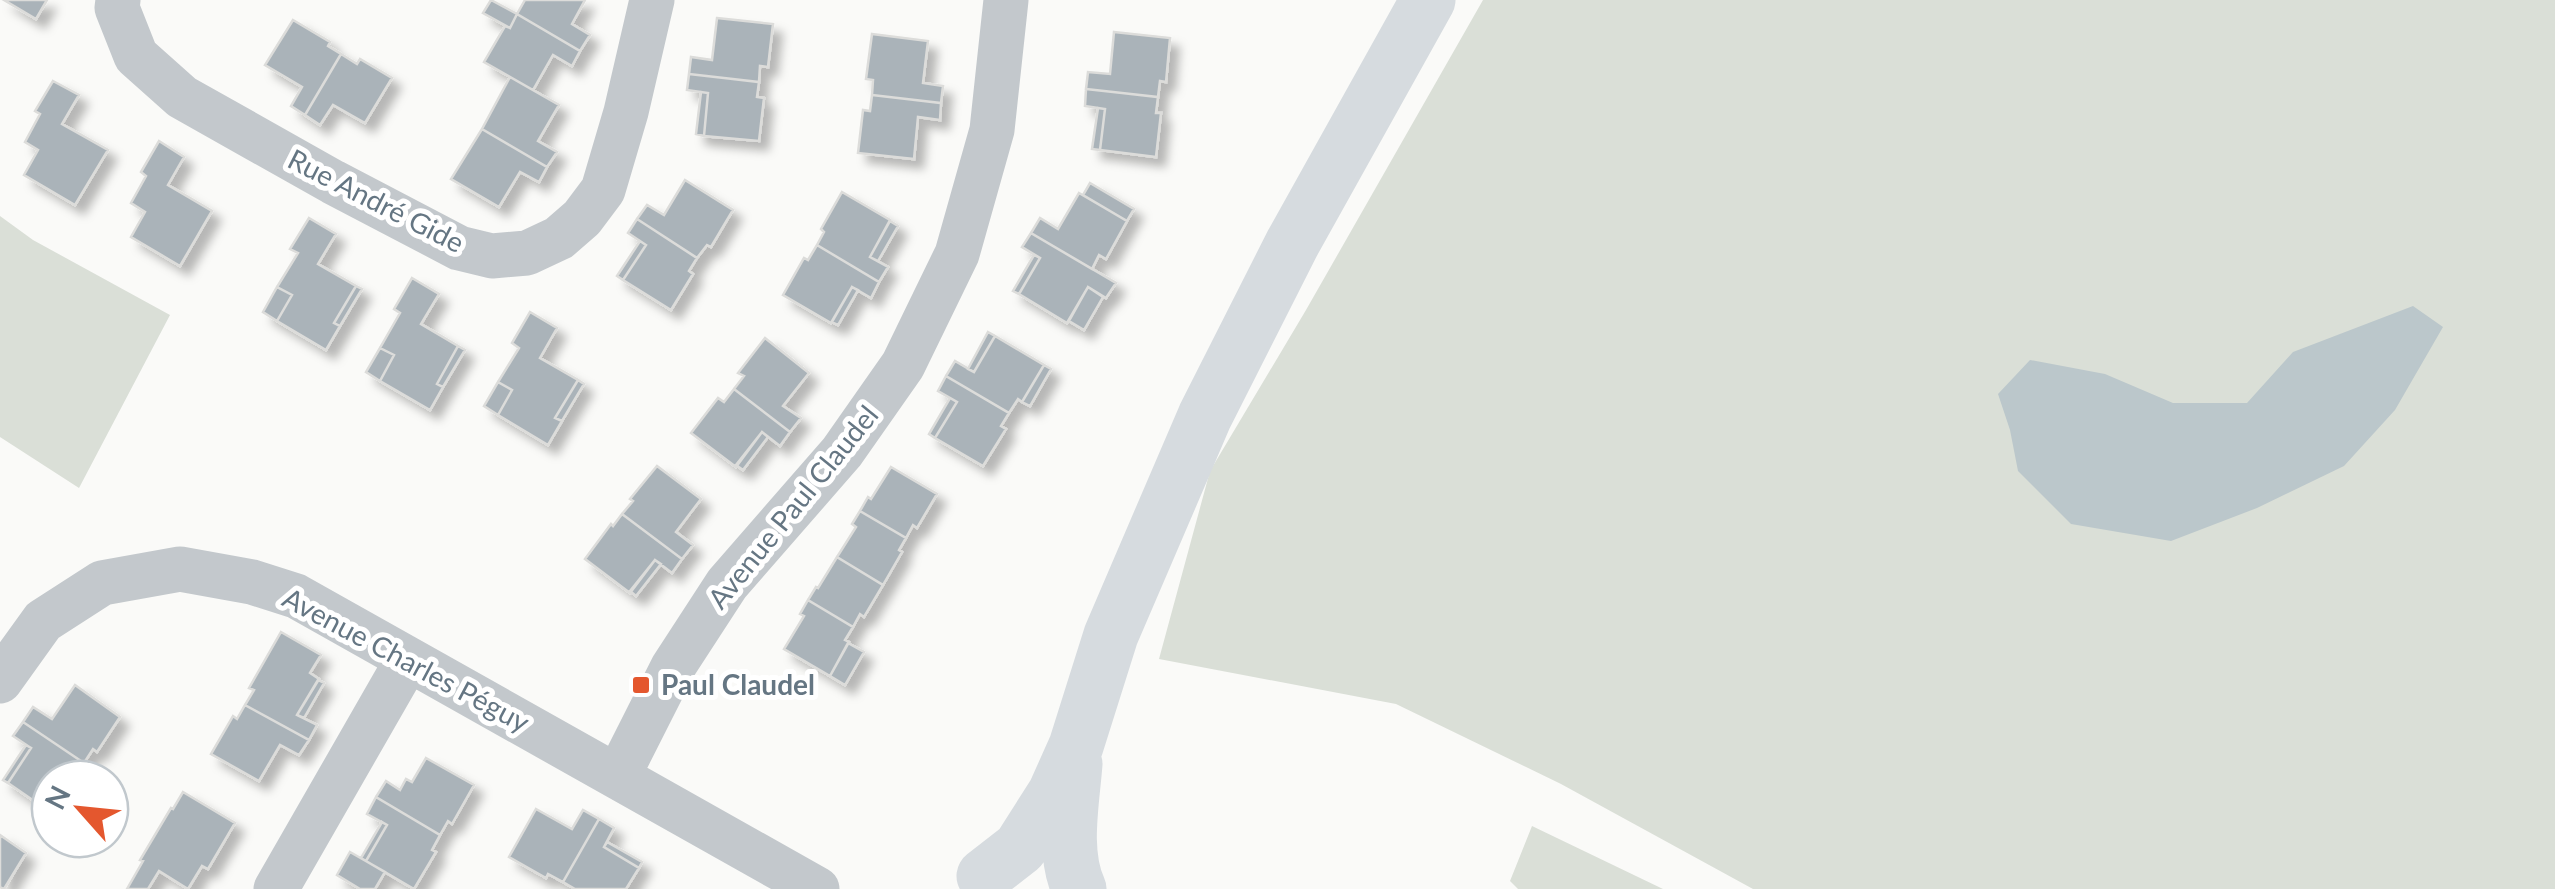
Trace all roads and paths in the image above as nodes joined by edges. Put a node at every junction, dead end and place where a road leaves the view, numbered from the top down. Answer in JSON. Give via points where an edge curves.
{"nodes":[{"id":1,"x":118,"y":0,"type":"edge"},
{"id":2,"x":652,"y":0,"type":"edge"},
{"id":3,"x":1001,"y":0,"type":"edge"},
{"id":4,"x":1428,"y":0,"type":"edge"},
{"id":5,"x":408,"y":659,"type":"junction"},
{"id":6,"x":0,"y":681,"type":"edge"},
{"id":7,"x":1076,"y":746,"type":"junction"},
{"id":8,"x":618,"y":776,"type":"junction"},
{"id":9,"x":966,"y":882,"type":"edge"},
{"id":10,"x":276,"y":889,"type":"edge"},
{"id":11,"x":816,"y":889,"type":"edge"},
{"id":12,"x":1056,"y":889,"type":"edge"},
{"id":13,"x":1079,"y":889,"type":"edge"}],
"edges":[{"from":1,"to":2,"type":"street","name":"Rue André Gide","via":[[136,56],[182,97],[459,248],[492,256],[527,253],[559,238],[603,190]]},
{"from":3,"to":8,"type":"street","name":"Avenue Paul Claudel","via":[[992,130],[957,254],[903,365],[842,452],[727,584],[673,668]]},
{"from":4,"to":7,"type":"main road","via":[[1204,416],[1111,635]]},
{"from":5,"to":6,"type":"street","name":"Avenue Charles Péguy","via":[[296,596],[180,569],[102,583],[44,622]]},
{"from":5,"to":8,"type":"street","name":"Avenue Charles Péguy"},
{"from":5,"to":10,"type":"street"},
{"from":7,"to":9,"type":"main road","via":[[1020,848]]},
{"from":7,"to":13,"type":"main road","via":[[1070,827]]},
{"from":8,"to":11,"type":"street","name":"Avenue Charles Péguy"},
{"from":9,"to":12,"type":"main road","via":[[1024,877]]}]}
